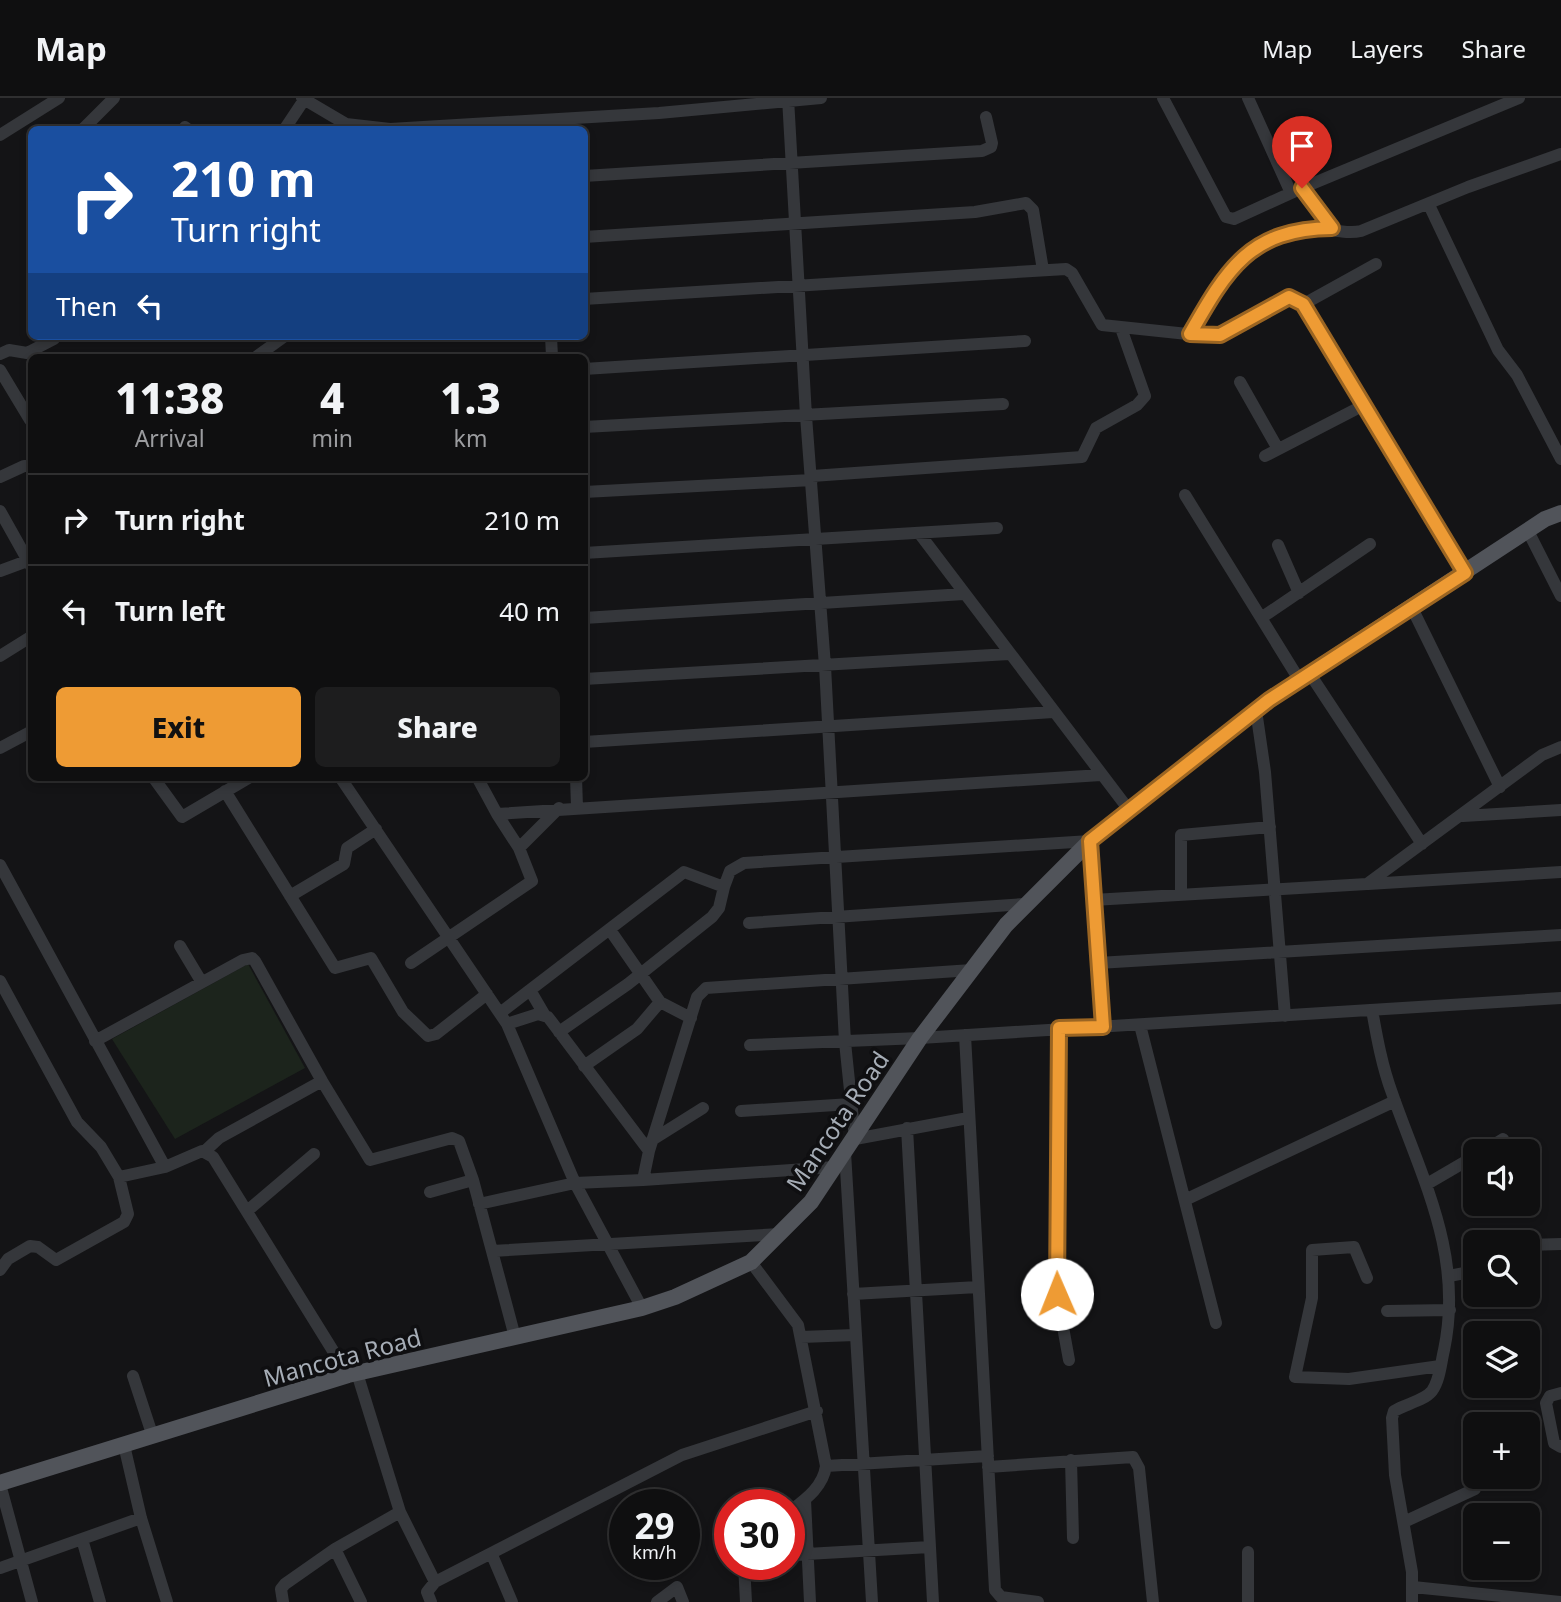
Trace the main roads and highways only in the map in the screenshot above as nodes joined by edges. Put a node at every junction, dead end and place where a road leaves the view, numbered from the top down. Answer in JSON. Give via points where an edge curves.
{"nodes":[{"id":1,"x":1561,"y":513,"type":"edge"},
{"id":2,"x":0,"y":1483,"type":"edge"}],
"edges":[{"from":1,"to":2,"type":"main road","name":"Mancota Road","via":[[1256,710],[1090,841],[1024,904],[920,1038],[811,1202],[751,1262],[642,1308],[353,1374]]}]}
